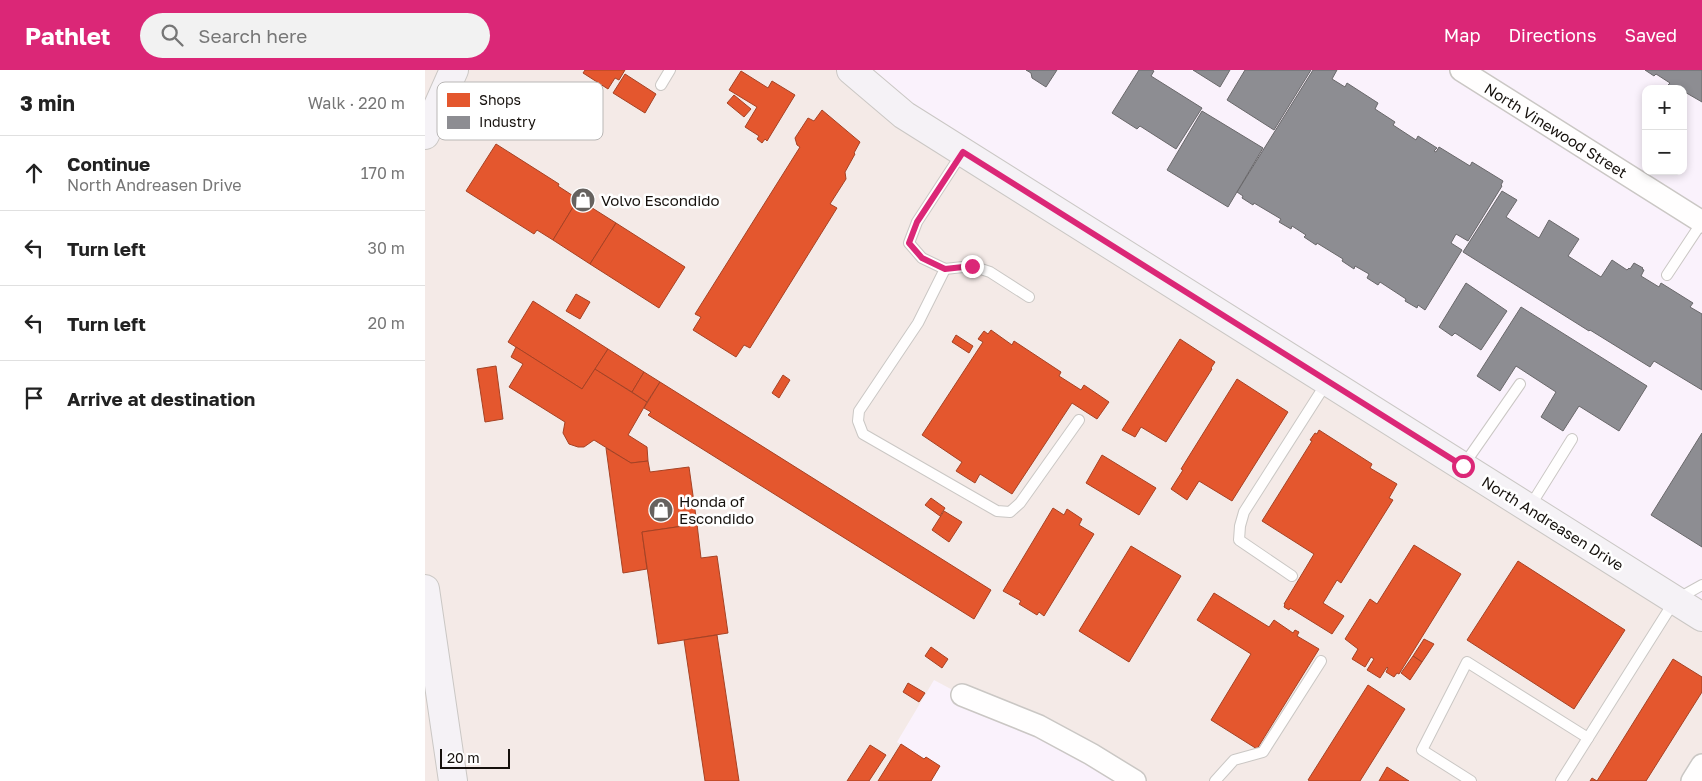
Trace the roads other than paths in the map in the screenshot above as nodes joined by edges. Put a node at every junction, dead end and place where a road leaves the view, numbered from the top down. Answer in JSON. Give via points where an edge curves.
{"nodes":[{"id":1,"x":454,"y":70,"type":"edge"},
{"id":2,"x":670,"y":70,"type":"edge"},
{"id":3,"x":851,"y":70,"type":"edge"},
{"id":4,"x":1461,"y":70,"type":"edge"},
{"id":5,"x":449,"y":82,"type":"edge"},
{"id":6,"x":661,"y":86,"type":"dead end"},
{"id":7,"x":437,"y":108,"type":"edge"},
{"id":8,"x":425,"y":135,"type":"edge"},
{"id":9,"x":963,"y":152,"type":"junction"},
{"id":10,"x":1702,"y":222,"type":"edge"},
{"id":11,"x":945,"y":269,"type":"junction"},
{"id":12,"x":1667,"y":275,"type":"dead end"},
{"id":13,"x":1029,"y":297,"type":"dead end"},
{"id":14,"x":1327,"y":382,"type":"junction"},
{"id":15,"x":1520,"y":384,"type":"dead end"},
{"id":16,"x":1079,"y":420,"type":"dead end"},
{"id":17,"x":1572,"y":439,"type":"dead end"},
{"id":18,"x":1463,"y":466,"type":"junction"},
{"id":19,"x":1529,"y":508,"type":"junction"},
{"id":20,"x":1292,"y":576,"type":"dead end"},
{"id":21,"x":1702,"y":585,"type":"edge"},
{"id":22,"x":425,"y":590,"type":"edge"},
{"id":23,"x":1675,"y":600,"type":"junction"},
{"id":24,"x":1702,"y":617,"type":"edge"},
{"id":25,"x":1321,"y":661,"type":"dead end"},
{"id":26,"x":961,"y":695,"type":"dead end"},
{"id":27,"x":1588,"y":738,"type":"junction"},
{"id":28,"x":1702,"y":765,"type":"edge"},
{"id":29,"x":453,"y":781,"type":"edge"},
{"id":30,"x":1135,"y":781,"type":"edge"},
{"id":31,"x":1215,"y":781,"type":"edge"},
{"id":32,"x":1471,"y":781,"type":"edge"},
{"id":33,"x":1561,"y":781,"type":"edge"},
{"id":34,"x":1692,"y":781,"type":"edge"}],
"edges":[{"from":1,"to":5,"type":"street"},
{"from":2,"to":6,"type":"lane"},
{"from":3,"to":9,"type":"street","name":"North Andreasen Drive","via":[[904,115]]},
{"from":4,"to":10,"type":"street","name":"North Vinewood Street"},
{"from":7,"to":8,"type":"street"},
{"from":9,"to":11,"type":"lane","via":[[917,222],[909,243],[922,258]]},
{"from":9,"to":14,"type":"street","name":"North Andreasen Drive"},
{"from":10,"to":12,"type":"lane"},
{"from":11,"to":13,"type":"lane","via":[[972,266],[990,272]]},
{"from":11,"to":16,"type":"lane","via":[[918,323],[859,411],[858,421],[863,434],[997,511],[1010,512],[1020,504]]},
{"from":14,"to":18,"type":"street","name":"North Andreasen Drive"},
{"from":14,"to":20,"type":"lane","via":[[1244,512],[1240,526],[1239,540]]},
{"from":15,"to":18,"type":"lane"},
{"from":17,"to":19,"type":"lane"},
{"from":18,"to":19,"type":"street","name":"North Andreasen Drive"},
{"from":19,"to":23,"type":"street","name":"North Andreasen Drive"},
{"from":21,"to":23,"type":"lane"},
{"from":22,"to":29,"type":"street"},
{"from":23,"to":24,"type":"street","name":"North Andreasen Drive"},
{"from":23,"to":27,"type":"lane"},
{"from":25,"to":31,"type":"lane","via":[[1263,752],[1234,760]]},
{"from":26,"to":30,"type":"street","via":[[1039,726]]},
{"from":27,"to":32,"type":"lane","via":[[1467,662],[1422,750]]},
{"from":27,"to":33,"type":"lane"},
{"from":28,"to":34,"type":"street"}]}
